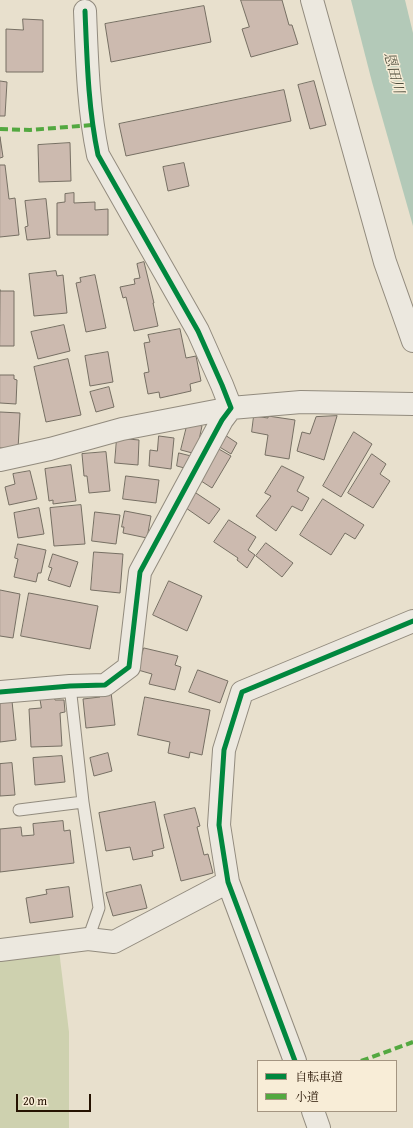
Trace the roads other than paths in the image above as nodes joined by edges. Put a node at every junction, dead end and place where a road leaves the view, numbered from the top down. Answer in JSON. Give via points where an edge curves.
{"nodes":[{"id":1,"x":312,"y":0,"type":"edge"},
{"id":2,"x":85,"y":11,"type":"dead end"},
{"id":3,"x":413,"y":341,"type":"edge"},
{"id":4,"x":413,"y":404,"type":"edge"},
{"id":5,"x":231,"y":408,"type":"junction"},
{"id":6,"x":0,"y":460,"type":"edge"},
{"id":7,"x":413,"y":621,"type":"edge"},
{"id":8,"x":70,"y":686,"type":"junction"},
{"id":9,"x":0,"y":692,"type":"edge"},
{"id":10,"x":83,"y":802,"type":"junction"},
{"id":11,"x":19,"y":810,"type":"dead end"},
{"id":12,"x":228,"y":882,"type":"junction"},
{"id":13,"x":88,"y":939,"type":"junction"},
{"id":14,"x":0,"y":950,"type":"edge"},
{"id":15,"x":295,"y":1060,"type":"edge"},
{"id":16,"x":313,"y":1112,"type":"edge"},
{"id":17,"x":319,"y":1128,"type":"edge"}],
"edges":[{"from":1,"to":3,"type":"street","via":[[385,262]]},
{"from":2,"to":5,"type":"street","via":[[87,77],[98,155],[198,331]]},
{"from":4,"to":5,"type":"street","via":[[300,402]]},
{"from":5,"to":6,"type":"street","via":[[122,429]]},
{"from":5,"to":8,"type":"street","via":[[222,420],[140,572],[129,667],[104,685]]},
{"from":7,"to":12,"type":"street","via":[[242,692],[224,750],[219,825]]},
{"from":8,"to":9,"type":"street"},
{"from":8,"to":10,"type":"lane"},
{"from":10,"to":11,"type":"lane"},
{"from":10,"to":13,"type":"lane","via":[[99,908]]},
{"from":12,"to":13,"type":"street","via":[[114,942]]},
{"from":12,"to":15,"type":"street"},
{"from":13,"to":14,"type":"street"},
{"from":16,"to":17,"type":"street"}]}
